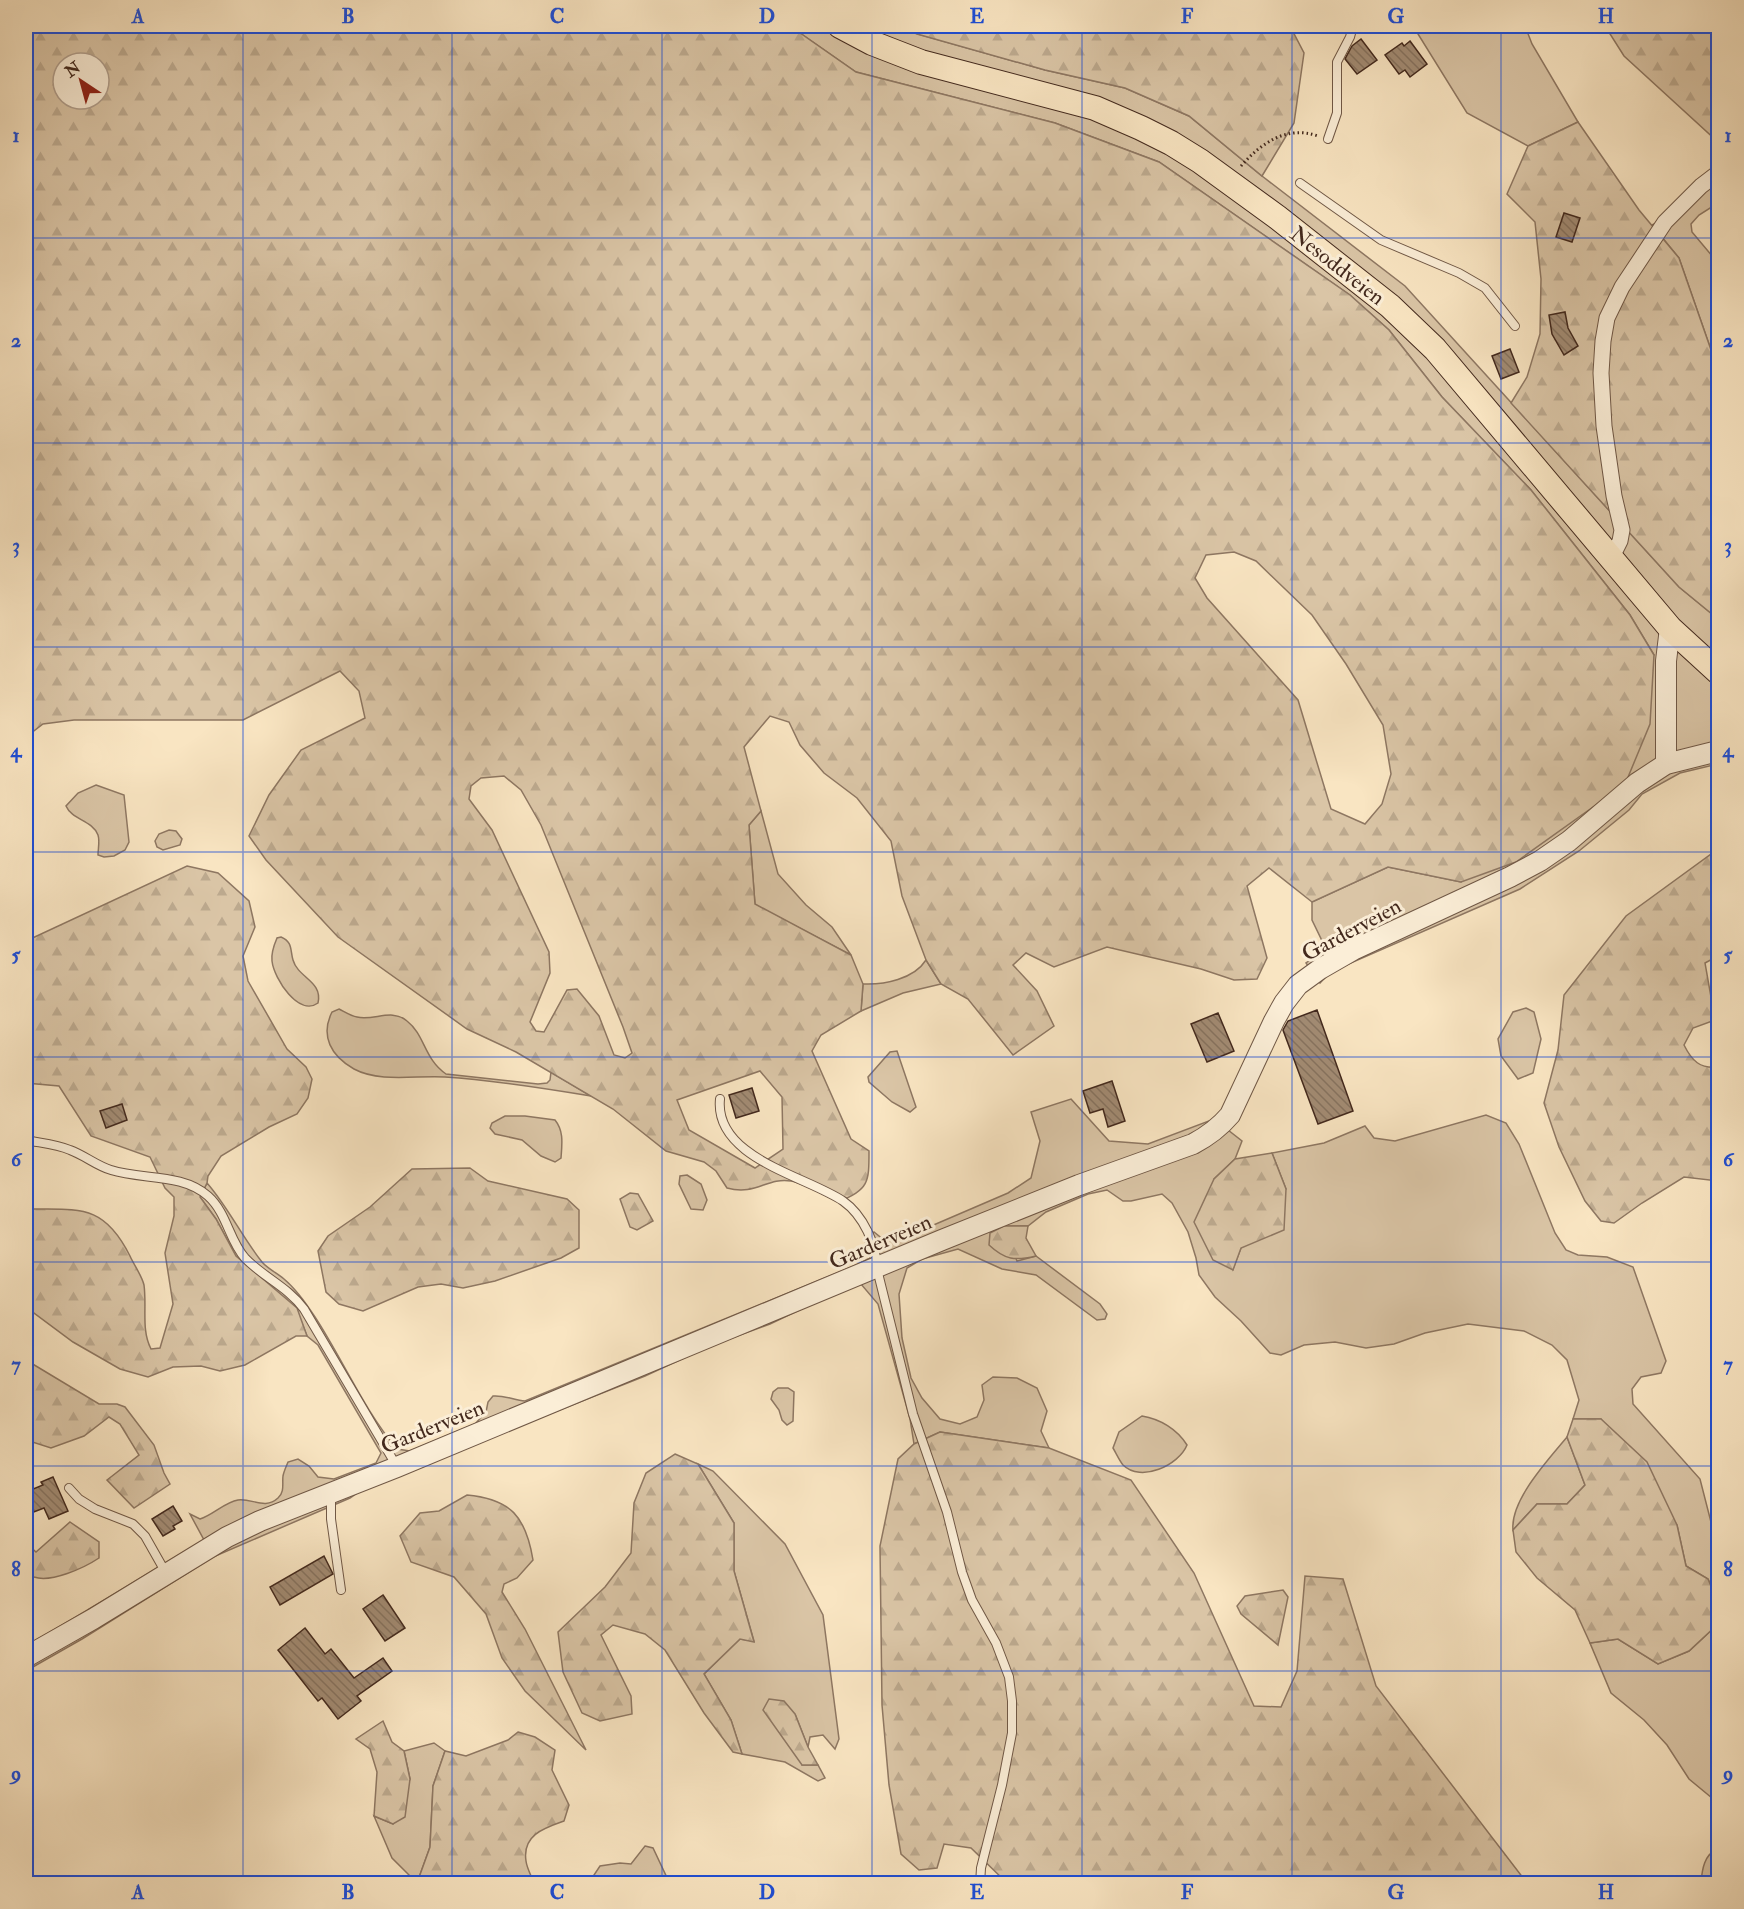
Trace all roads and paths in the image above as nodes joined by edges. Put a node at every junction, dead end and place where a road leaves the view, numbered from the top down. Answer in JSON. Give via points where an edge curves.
{"nodes":[{"id":1,"x":840,"y":26,"type":"edge"},
{"id":2,"x":1353,"y":26,"type":"edge"},
{"id":3,"x":1328,"y":139,"type":"joint"},
{"id":4,"x":1719,"y":173,"type":"edge"},
{"id":5,"x":1229,"y":182,"type":"junction"},
{"id":6,"x":1300,"y":183,"type":"dead end"},
{"id":7,"x":1515,"y":326,"type":"dead end"},
{"id":8,"x":1611,"y":559,"type":"junction"},
{"id":9,"x":1670,"y":628,"type":"junction"},
{"id":10,"x":1719,"y":672,"type":"edge"},
{"id":11,"x":1719,"y":751,"type":"edge"},
{"id":12,"x":1666,"y":764,"type":"junction"},
{"id":13,"x":720,"y":1099,"type":"dead end"},
{"id":14,"x":26,"y":1140,"type":"edge"},
{"id":15,"x":877,"y":1269,"type":"junction"},
{"id":16,"x":397,"y":1467,"type":"junction"},
{"id":17,"x":69,"y":1488,"type":"dead end"},
{"id":18,"x":330,"y":1492,"type":"junction"},
{"id":19,"x":167,"y":1574,"type":"junction"},
{"id":20,"x":341,"y":1590,"type":"dead end"},
{"id":21,"x":26,"y":1657,"type":"edge"},
{"id":22,"x":980,"y":1884,"type":"edge"}],
"edges":[{"from":1,"to":5,"type":"main road","name":"Nesoddveien","via":[[921,62],[1095,108],[1171,143]]},
{"from":2,"to":3,"type":"lane","via":[[1337,62],[1337,113]]},
{"from":3,"to":5,"type":"path","via":[[1310,133],[1280,135],[1252,153]]},
{"from":4,"to":8,"type":"street","via":[[1665,222],[1607,318],[1601,373],[1604,426],[1622,530]]},
{"from":5,"to":8,"type":"main road","name":"Nesoddveien","via":[[1346,270],[1436,349]]},
{"from":6,"to":7,"type":"lane","via":[[1382,240],[1485,288]]},
{"from":8,"to":9,"type":"main road","name":"Nesoddveien"},
{"from":9,"to":10,"type":"main road","name":"Nesoddveien"},
{"from":9,"to":12,"type":"street","via":[[1666,661]]},
{"from":11,"to":12,"type":"street","name":"Garderveien"},
{"from":12,"to":15,"type":"street","name":"Garderveien","via":[[1540,861],[1353,950],[1298,986],[1274,1021],[1230,1115],[1208,1136]]},
{"from":13,"to":15,"type":"lane","via":[[724,1124],[751,1154],[826,1191],[859,1216],[874,1246]]},
{"from":14,"to":16,"type":"lane","via":[[72,1150],[111,1170],[179,1182],[209,1197],[223,1215],[243,1256],[304,1309]]},
{"from":15,"to":16,"type":"street","name":"Garderveien"},
{"from":15,"to":22,"type":"lane","via":[[913,1414],[947,1512],[962,1572],[1009,1677],[1012,1733]]},
{"from":16,"to":18,"type":"street","name":"Garderveien"},
{"from":17,"to":19,"type":"lane","via":[[94,1509],[133,1524],[145,1536]]},
{"from":18,"to":19,"type":"street","name":"Garderveien","via":[[227,1537]]},
{"from":18,"to":20,"type":"lane"},
{"from":19,"to":21,"type":"street","name":"Garderveien"}]}
